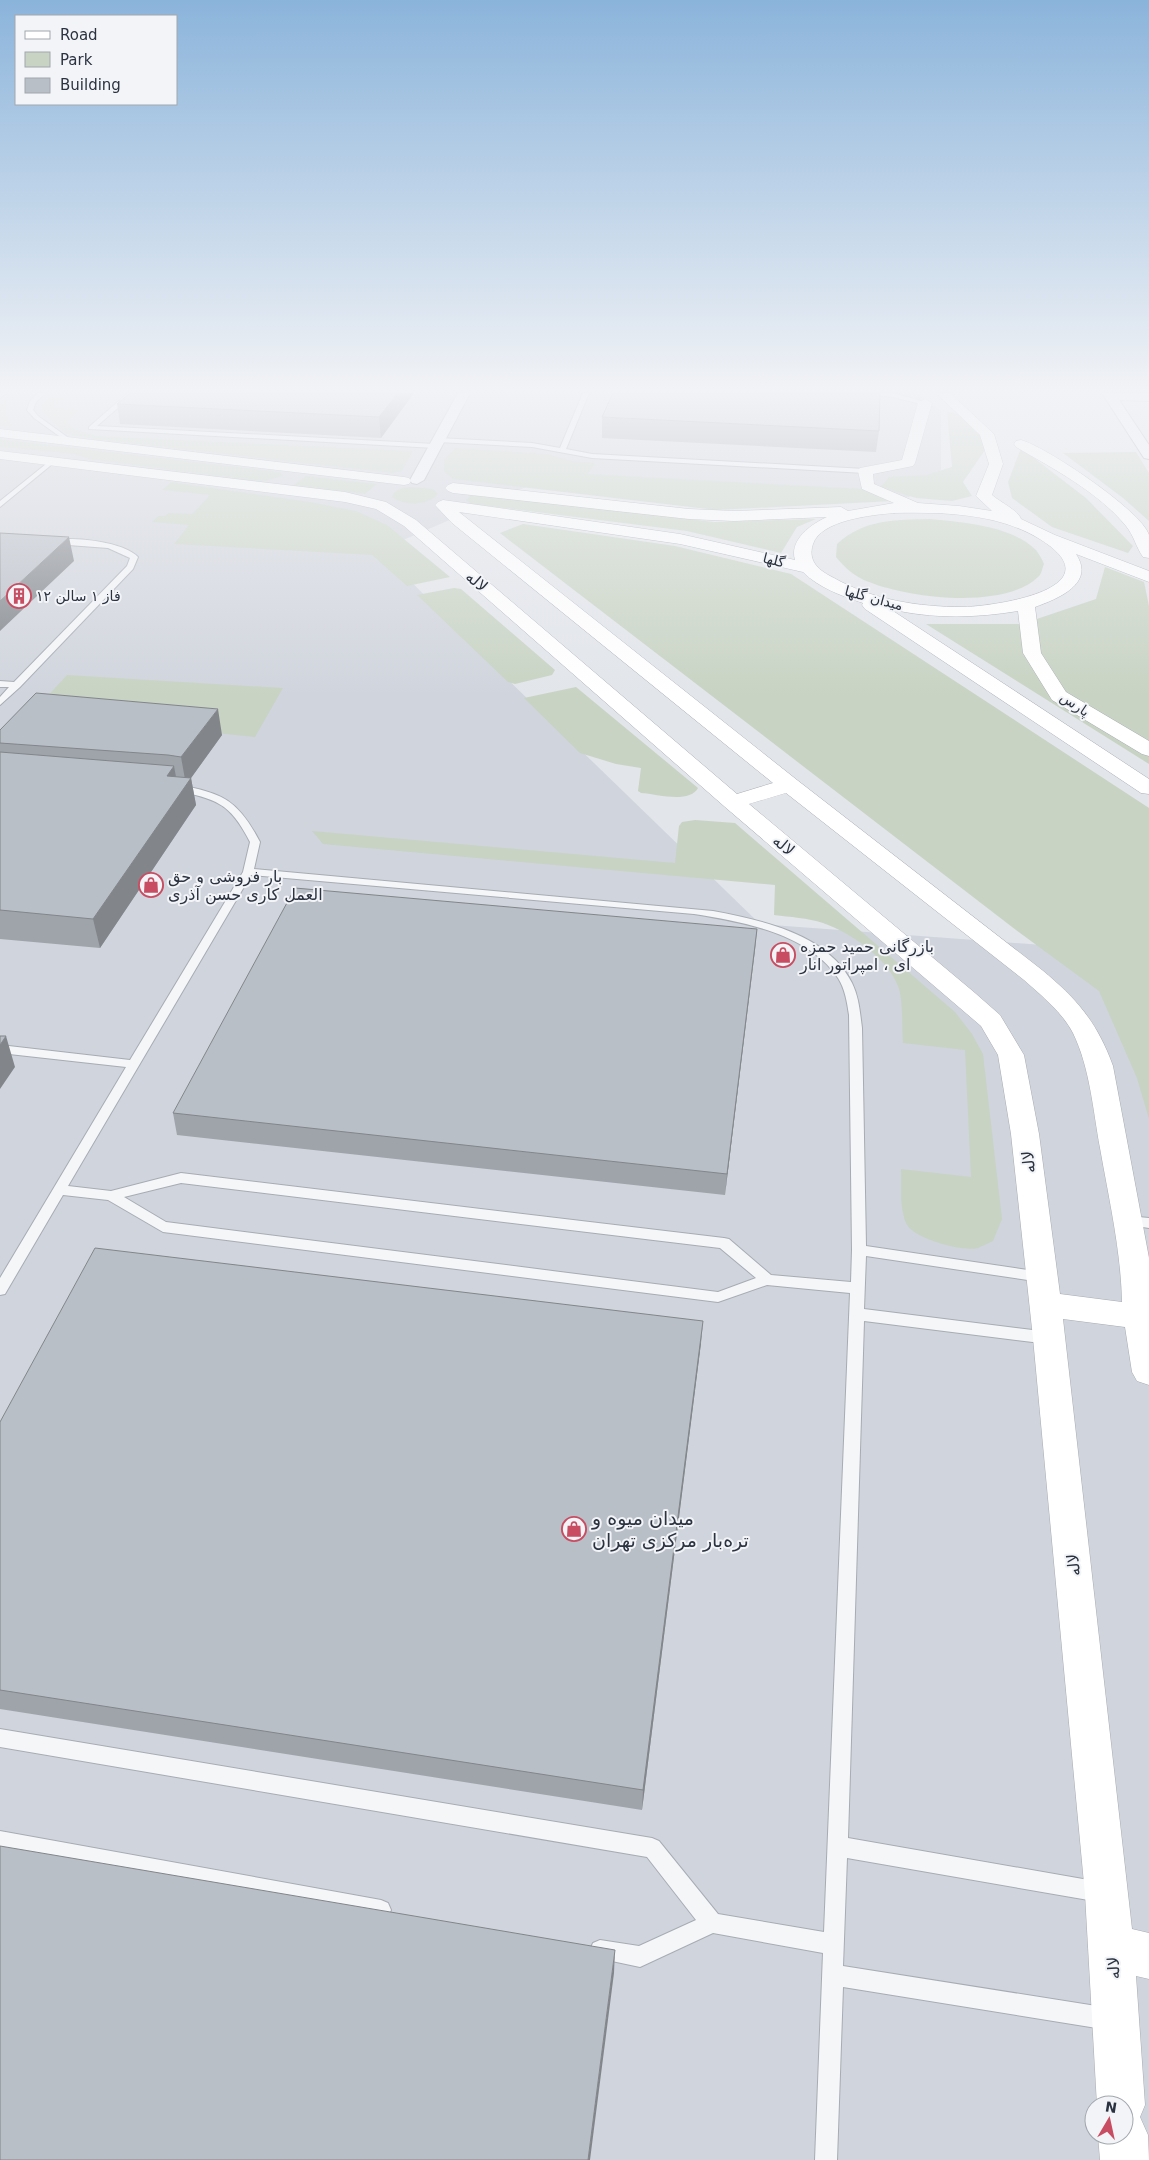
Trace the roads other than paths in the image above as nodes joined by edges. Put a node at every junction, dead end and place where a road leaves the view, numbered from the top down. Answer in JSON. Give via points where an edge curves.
{"nodes":[{"id":1,"x":14,"y":494,"type":"edge"},
{"id":2,"x":320,"y":494,"type":"edge"},
{"id":3,"x":373,"y":494,"type":"edge"},
{"id":4,"x":433,"y":494,"type":"edge"},
{"id":5,"x":885,"y":494,"type":"edge"},
{"id":6,"x":985,"y":494,"type":"edge"},
{"id":7,"x":1099,"y":494,"type":"edge"},
{"id":8,"x":436,"y":496,"type":"junction"},
{"id":9,"x":0,"y":505,"type":"edge"},
{"id":10,"x":381,"y":505,"type":"junction"},
{"id":11,"x":917,"y":508,"type":"junction"},
{"id":12,"x":872,"y":511,"type":"junction"},
{"id":13,"x":522,"y":516,"type":"junction"},
{"id":14,"x":1028,"y":527,"type":"junction"},
{"id":15,"x":476,"y":534,"type":"junction"},
{"id":16,"x":1052,"y":540,"type":"junction"},
{"id":17,"x":48,"y":542,"type":"edge"},
{"id":18,"x":1149,"y":553,"type":"edge"},
{"id":19,"x":809,"y":568,"type":"junction"},
{"id":20,"x":1149,"y":577,"type":"edge"},
{"id":21,"x":857,"y":596,"type":"junction"},
{"id":22,"x":1026,"y":604,"type":"junction"},
{"id":23,"x":0,"y":684,"type":"edge"},
{"id":24,"x":17,"y":684,"type":"junction"},
{"id":25,"x":0,"y":702,"type":"edge"},
{"id":26,"x":1149,"y":750,"type":"edge"},
{"id":27,"x":789,"y":785,"type":"junction"},
{"id":28,"x":164,"y":786,"type":"edge"},
{"id":29,"x":1149,"y":788,"type":"edge"},
{"id":30,"x":733,"y":802,"type":"junction"},
{"id":31,"x":248,"y":872,"type":"junction"},
{"id":32,"x":0,"y":1049,"type":"edge"},
{"id":33,"x":134,"y":1064,"type":"junction"},
{"id":34,"x":60,"y":1190,"type":"junction"},
{"id":35,"x":111,"y":1196,"type":"junction"},
{"id":36,"x":1138,"y":1222,"type":"edge"},
{"id":37,"x":859,"y":1250,"type":"junction"},
{"id":38,"x":768,"y":1280,"type":"junction"},
{"id":39,"x":857,"y":1288,"type":"junction"},
{"id":40,"x":0,"y":1290,"type":"edge"},
{"id":41,"x":1043,"y":1291,"type":"junction"},
{"id":42,"x":1142,"y":1299,"type":"edge"},
{"id":43,"x":856,"y":1314,"type":"junction"},
{"id":44,"x":1049,"y":1338,"type":"junction"},
{"id":45,"x":1149,"y":1372,"type":"edge"},
{"id":46,"x":0,"y":1738,"type":"edge"},
{"id":47,"x":0,"y":1841,"type":"edge"},
{"id":48,"x":837,"y":1846,"type":"junction"},
{"id":49,"x":1107,"y":1894,"type":"junction"},
{"id":50,"x":397,"y":1913,"type":"edge"},
{"id":51,"x":712,"y":1923,"type":"junction"},
{"id":52,"x":833,"y":1944,"type":"junction"},
{"id":53,"x":581,"y":1947,"type":"edge"},
{"id":54,"x":1130,"y":1952,"type":"edge"},
{"id":55,"x":832,"y":1975,"type":"junction"},
{"id":56,"x":1116,"y":2020,"type":"junction"},
{"id":57,"x":1121,"y":2095,"type":"edge"},
{"id":58,"x":1124,"y":2145,"type":"edge"},
{"id":59,"x":826,"y":2160,"type":"edge"},
{"id":60,"x":1125,"y":2160,"type":"edge"}],
"edges":[{"from":1,"to":9,"type":"lane"},
{"from":2,"to":10,"type":"street"},
{"from":3,"to":10,"type":"street"},
{"from":4,"to":8,"type":"street"},
{"from":5,"to":11,"type":"street"},
{"from":6,"to":14,"type":"street","via":[[996,507]]},
{"from":7,"to":18,"type":"street","via":[[1121,511],[1147,544]]},
{"from":8,"to":10,"type":"street","via":[[398,509]]},
{"from":8,"to":12,"type":"street","via":[[698,514],[780,516]]},
{"from":8,"to":13,"type":"street","name":"گلها"},
{"from":8,"to":15,"type":"street"},
{"from":10,"to":30,"type":"street","name":"لاله","via":[[410,523]]},
{"from":11,"to":12,"type":"street","name":"میدان گلها"},
{"from":11,"to":14,"type":"street","name":"میدان گلها","via":[[972,513]]},
{"from":12,"to":19,"type":"street","name":"میدان گلها","via":[[826,523],[811,532],[803,543],[802,555]]},
{"from":13,"to":15,"type":"street","via":[[494,523]]},
{"from":13,"to":19,"type":"street","name":"گلها","via":[[680,539]]},
{"from":14,"to":16,"type":"street","name":"میدان گلها"},
{"from":15,"to":27,"type":"street"},
{"from":16,"to":20,"type":"street"},
{"from":16,"to":22,"type":"street","name":"میدان گلها","via":[[1068,553],[1074,566],[1071,580],[1058,592]]},
{"from":17,"to":24,"type":"lane","via":[[115,547],[134,557],[130,567]]},
{"from":19,"to":21,"type":"street","name":"میدان گلها","via":[[828,583]]},
{"from":21,"to":22,"type":"street","name":"میدان گلها","via":[[891,605],[967,612]]},
{"from":21,"to":29,"type":"street"},
{"from":22,"to":26,"type":"street","name":"پارس","via":[[1032,653],[1059,696]]},
{"from":23,"to":24,"type":"lane"},
{"from":24,"to":25,"type":"lane"},
{"from":27,"to":30,"type":"street"},
{"from":27,"to":36,"type":"street","via":[[1033,975],[1060,998],[1080,1022],[1099,1066]]},
{"from":28,"to":31,"type":"lane","via":[[213,796],[236,810],[255,842]]},
{"from":30,"to":41,"type":"street","name":"لاله","via":[[991,1022],[1011,1055],[1026,1134]]},
{"from":31,"to":33,"type":"lane"},
{"from":31,"to":37,"type":"lane","via":[[694,911],[746,920],[799,940],[823,956],[842,976],[852,998],[856,1028]]},
{"from":32,"to":33,"type":"lane"},
{"from":33,"to":34,"type":"lane"},
{"from":34,"to":35,"type":"lane"},
{"from":34,"to":40,"type":"lane"},
{"from":35,"to":38,"type":"lane","via":[[163,1227],[718,1297]]},
{"from":35,"to":38,"type":"lane","via":[[181,1178],[724,1243]]},
{"from":36,"to":42,"type":"street"},
{"from":37,"to":39,"type":"lane"},
{"from":37,"to":41,"type":"lane"},
{"from":38,"to":39,"type":"lane"},
{"from":39,"to":43,"type":"lane"},
{"from":41,"to":42,"type":"street"},
{"from":41,"to":44,"type":"street","name":"لاله"},
{"from":42,"to":45,"type":"street"},
{"from":43,"to":44,"type":"lane"},
{"from":43,"to":48,"type":"lane"},
{"from":44,"to":49,"type":"street","name":"لاله"},
{"from":46,"to":51,"type":"lane","via":[[652,1848]]},
{"from":47,"to":50,"type":"lane"},
{"from":48,"to":49,"type":"lane"},
{"from":48,"to":52,"type":"lane"},
{"from":49,"to":54,"type":"street","name":"لاله"},
{"from":51,"to":52,"type":"lane"},
{"from":51,"to":53,"type":"lane","via":[[640,1957]]},
{"from":52,"to":55,"type":"lane"},
{"from":54,"to":56,"type":"street","name":"لاله"},
{"from":55,"to":56,"type":"lane"},
{"from":55,"to":59,"type":"lane"},
{"from":56,"to":57,"type":"street","name":"لاله"},
{"from":58,"to":60,"type":"street"}]}
